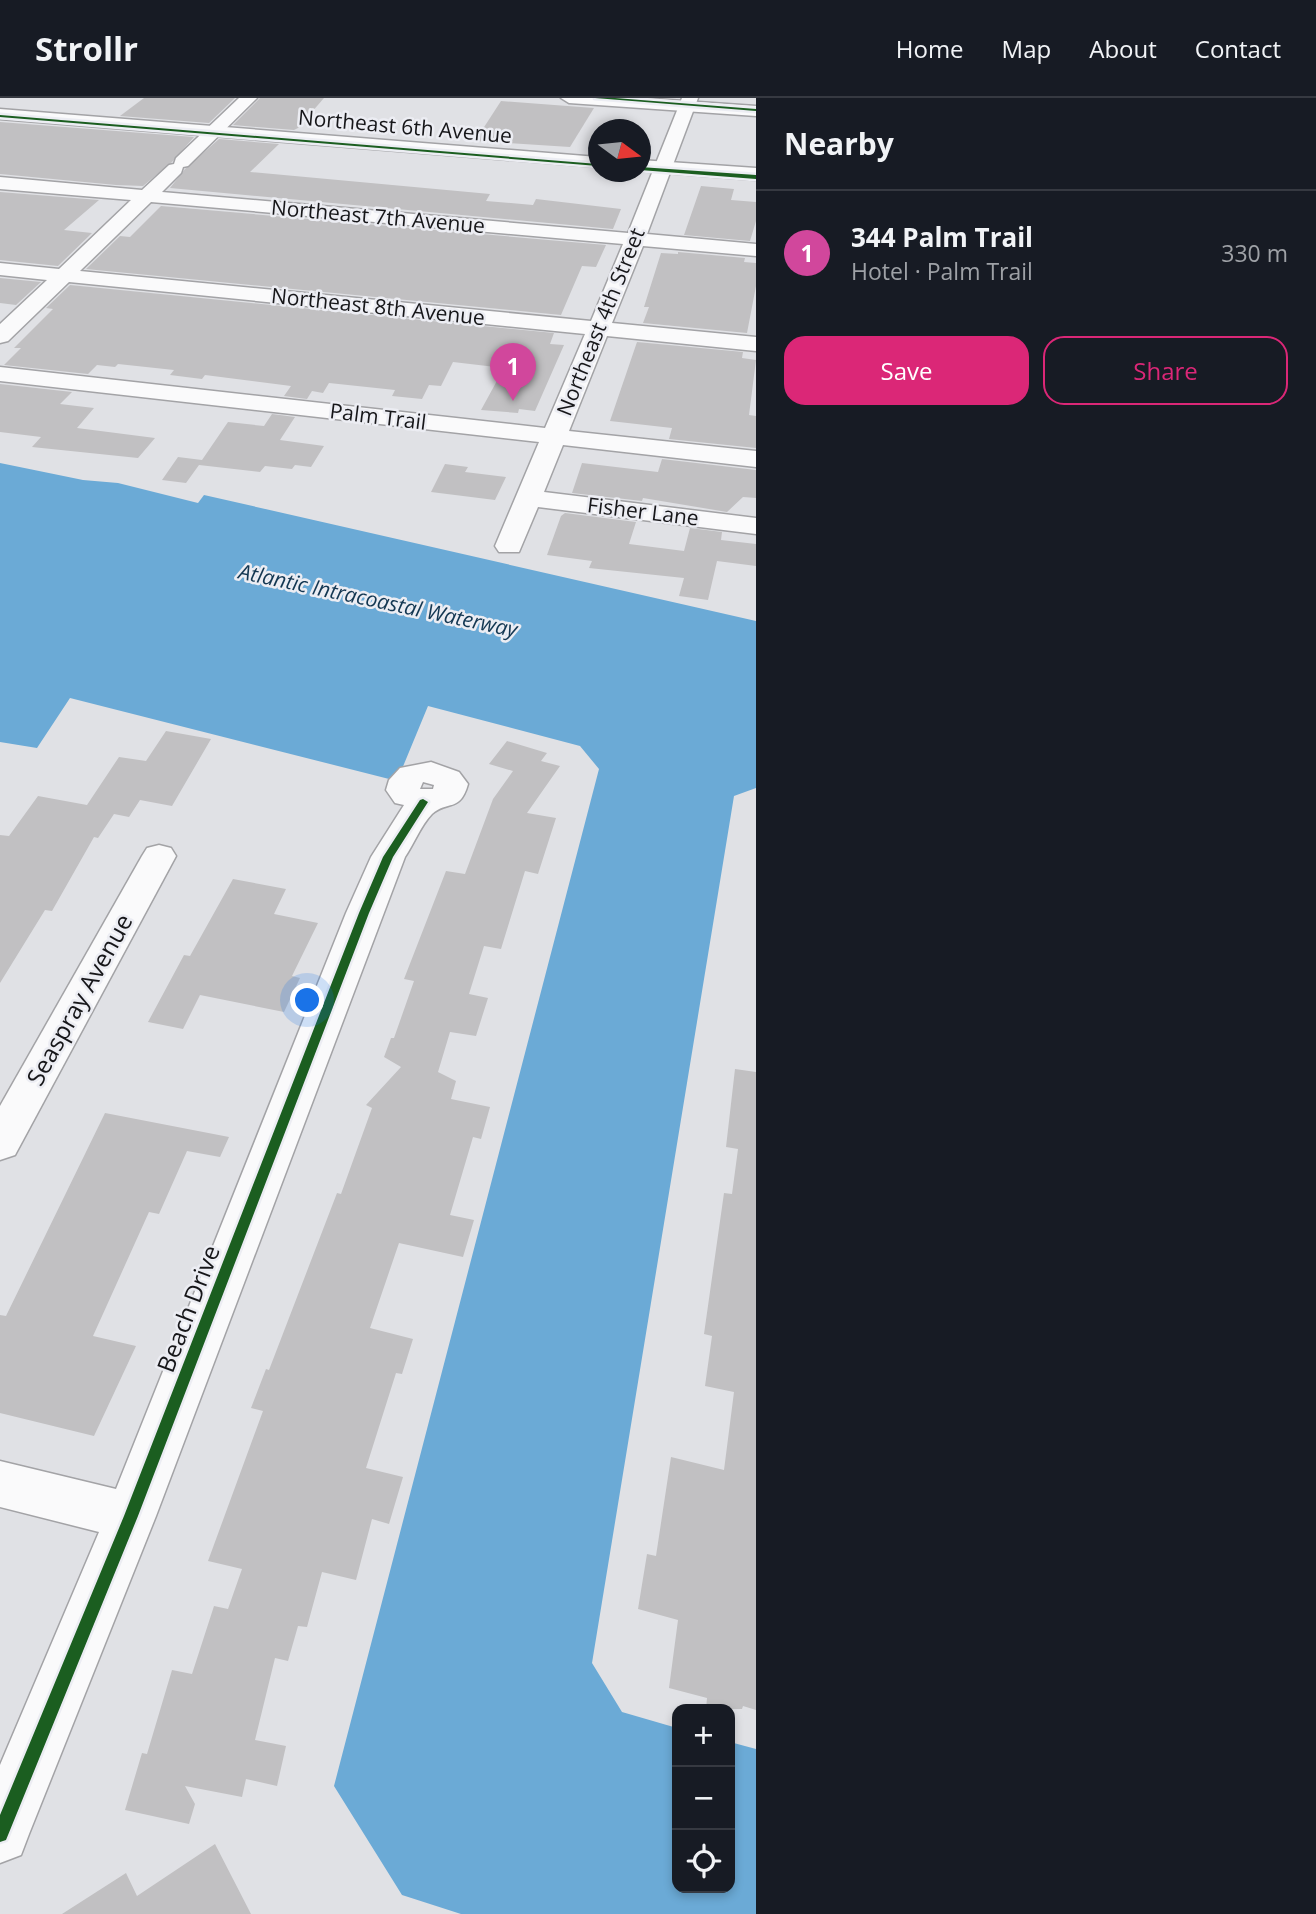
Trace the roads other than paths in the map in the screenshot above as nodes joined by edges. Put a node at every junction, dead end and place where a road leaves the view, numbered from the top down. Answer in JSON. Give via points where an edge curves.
{"nodes":[{"id":1,"x":249,"y":98,"type":"edge"},
{"id":2,"x":569,"y":98,"type":"edge"},
{"id":3,"x":689,"y":102,"type":"edge"},
{"id":4,"x":756,"y":111,"type":"edge"},
{"id":5,"x":0,"y":114,"type":"edge"},
{"id":6,"x":214,"y":131,"type":"junction"},
{"id":7,"x":588,"y":161,"type":"edge"},
{"id":8,"x":651,"y":166,"type":"edge"},
{"id":9,"x":665,"y":167,"type":"junction"},
{"id":10,"x":756,"y":174,"type":"edge"},
{"id":11,"x":0,"y":183,"type":"edge"},
{"id":12,"x":147,"y":196,"type":"junction"},
{"id":13,"x":633,"y":240,"type":"junction"},
{"id":14,"x":756,"y":250,"type":"edge"},
{"id":15,"x":0,"y":269,"type":"edge"},
{"id":16,"x":64,"y":275,"type":"junction"},
{"id":17,"x":598,"y":329,"type":"junction"},
{"id":18,"x":0,"y":337,"type":"edge"},
{"id":19,"x":756,"y":344,"type":"edge"},
{"id":20,"x":0,"y":374,"type":"edge"},
{"id":21,"x":555,"y":438,"type":"junction"},
{"id":22,"x":756,"y":459,"type":"edge"},
{"id":23,"x":529,"y":498,"type":"junction"},
{"id":24,"x":756,"y":526,"type":"edge"},
{"id":25,"x":509,"y":546,"type":"dead end"},
{"id":26,"x":423,"y":802,"type":"dead end"},
{"id":27,"x":159,"y":856,"type":"dead end"},
{"id":28,"x":0,"y":1144,"type":"edge"},
{"id":29,"x":0,"y":1484,"type":"edge"},
{"id":30,"x":131,"y":1516,"type":"junction"},
{"id":31,"x":0,"y":1834,"type":"edge"}],
"edges":[{"from":1,"to":6,"type":"street"},
{"from":2,"to":3,"type":"street"},
{"from":3,"to":4,"type":"street"},
{"from":3,"to":9,"type":"street","name":"Northeast 4th Street"},
{"from":5,"to":6,"type":"street","name":"Northeast 6th Avenue"},
{"from":6,"to":7,"type":"street","name":"Northeast 6th Avenue"},
{"from":6,"to":12,"type":"street"},
{"from":8,"to":9,"type":"street"},
{"from":9,"to":10,"type":"street"},
{"from":9,"to":13,"type":"street","name":"Northeast 4th Street"},
{"from":11,"to":12,"type":"street","name":"Northeast 7th Avenue"},
{"from":12,"to":13,"type":"street","name":"Northeast 7th Avenue"},
{"from":12,"to":16,"type":"street"},
{"from":13,"to":14,"type":"street","name":"Northeast 7th Avenue"},
{"from":13,"to":17,"type":"street","name":"Northeast 4th Street"},
{"from":15,"to":16,"type":"street","name":"Northeast 8th Avenue"},
{"from":16,"to":17,"type":"street","name":"Northeast 8th Avenue"},
{"from":16,"to":18,"type":"street"},
{"from":17,"to":19,"type":"street","name":"Northeast 8th Avenue"},
{"from":17,"to":21,"type":"street","name":"Northeast 4th Street"},
{"from":20,"to":21,"type":"street","name":"Palm Trail"},
{"from":21,"to":22,"type":"street","name":"Palm Trail"},
{"from":21,"to":23,"type":"street","name":"Northeast 4th Street"},
{"from":23,"to":24,"type":"street","name":"Fisher Lane"},
{"from":23,"to":25,"type":"street","name":"Northeast 4th Street"},
{"from":26,"to":30,"type":"street","name":"Beach Drive","via":[[387,857]]},
{"from":27,"to":28,"type":"street","name":"Seaspray Avenue"},
{"from":29,"to":30,"type":"street"},
{"from":30,"to":31,"type":"street","name":"Beach Drive"}]}
